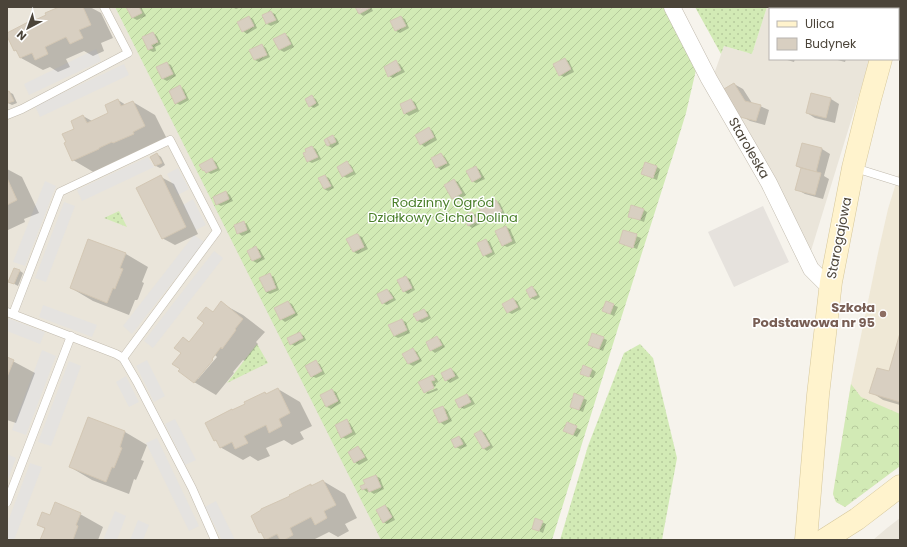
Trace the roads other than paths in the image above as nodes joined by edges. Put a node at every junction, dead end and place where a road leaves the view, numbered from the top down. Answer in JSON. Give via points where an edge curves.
{"nodes":[{"id":1,"x":104,"y":7,"type":"edge"},
{"id":2,"x":672,"y":7,"type":"edge"},
{"id":3,"x":881,"y":60,"type":"edge"},
{"id":4,"x":7,"y":115,"type":"edge"},
{"id":5,"x":853,"y":168,"type":"junction"},
{"id":6,"x":900,"y":182,"type":"edge"},
{"id":7,"x":831,"y":282,"type":"junction"},
{"id":8,"x":10,"y":313,"type":"edge"},
{"id":9,"x":71,"y":336,"type":"junction"},
{"id":10,"x":123,"y":358,"type":"junction"},
{"id":11,"x":900,"y":486,"type":"edge"},
{"id":12,"x":7,"y":502,"type":"edge"},
{"id":13,"x":215,"y":540,"type":"edge"},
{"id":14,"x":806,"y":540,"type":"edge"},
{"id":15,"x":824,"y":540,"type":"edge"}],
"edges":[{"from":1,"to":4,"type":"lane","via":[[128,54]]},
{"from":2,"to":7,"type":"street","name":"Staroleska","via":[[709,79],[769,183],[811,269],[824,282]]},
{"from":3,"to":5,"type":"street","name":"Starogajowa"},
{"from":5,"to":6,"type":"lane"},
{"from":5,"to":7,"type":"street","name":"Starogajowa"},
{"from":7,"to":14,"type":"street","name":"Starogajowa","via":[[818,395]]},
{"from":8,"to":9,"type":"lane"},
{"from":8,"to":10,"type":"lane","via":[[60,192],[170,140],[217,231]]},
{"from":9,"to":10,"type":"lane"},
{"from":9,"to":12,"type":"lane"},
{"from":10,"to":13,"type":"lane","via":[[192,488]]},
{"from":11,"to":15,"type":"street"}]}
